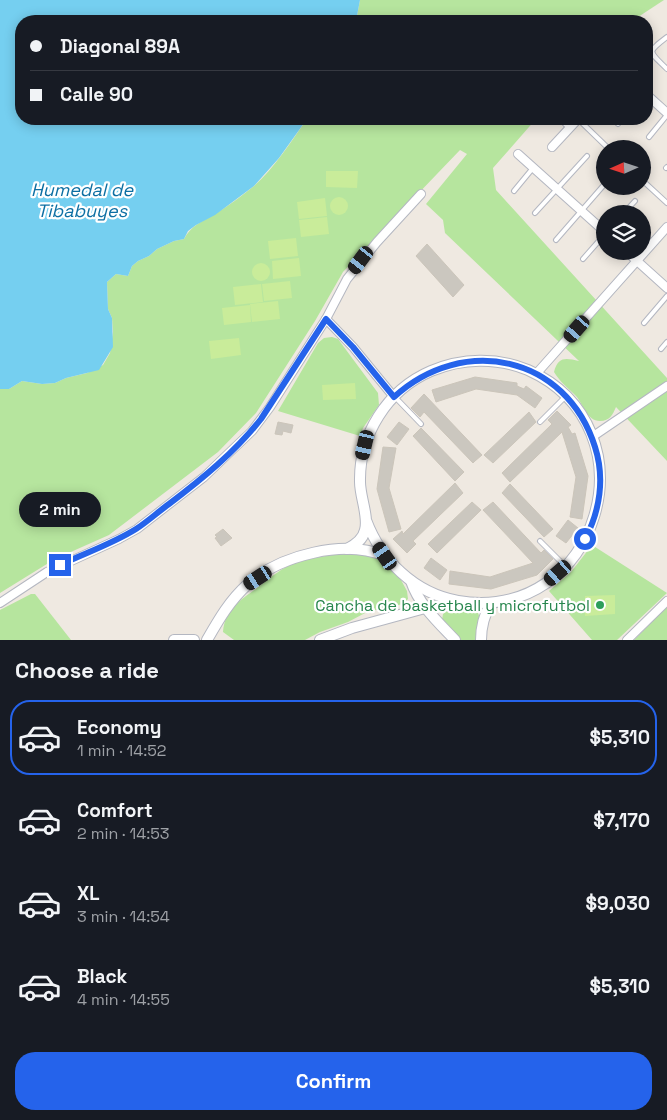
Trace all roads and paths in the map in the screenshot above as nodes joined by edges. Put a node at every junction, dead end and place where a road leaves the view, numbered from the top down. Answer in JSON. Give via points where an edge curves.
{"nodes":[{"id":1,"x":667,"y":37,"type":"edge"},
{"id":2,"x":653,"y":48,"type":"edge"},
{"id":3,"x":653,"y":56,"type":"edge"},
{"id":4,"x":667,"y":69,"type":"edge"},
{"id":5,"x":653,"y":101,"type":"edge"},
{"id":6,"x":667,"y":114,"type":"edge"},
{"id":7,"x":566,"y":125,"type":"edge"},
{"id":8,"x":572,"y":125,"type":"edge"},
{"id":9,"x":584,"y":125,"type":"edge"},
{"id":10,"x":569,"y":128,"type":"junction"},
{"id":11,"x":649,"y":136,"type":"dead end"},
{"id":12,"x":600,"y":140,"type":"edge"},
{"id":13,"x":552,"y":147,"type":"dead end"},
{"id":14,"x":518,"y":154,"type":"dead end"},
{"id":15,"x":587,"y":156,"type":"dead end"},
{"id":16,"x":533,"y":168,"type":"junction"},
{"id":17,"x":651,"y":188,"type":"edge"},
{"id":18,"x":557,"y":189,"type":"junction"},
{"id":19,"x":514,"y":191,"type":"dead end"},
{"id":20,"x":421,"y":194,"type":"dead end"},
{"id":21,"x":596,"y":194,"type":"edge"},
{"id":22,"x":635,"y":201,"type":"dead end"},
{"id":23,"x":667,"y":203,"type":"edge"},
{"id":24,"x":632,"y":205,"type":"edge"},
{"id":25,"x":581,"y":211,"type":"junction"},
{"id":26,"x":535,"y":213,"type":"dead end"},
{"id":27,"x":596,"y":225,"type":"edge"},
{"id":28,"x":667,"y":227,"type":"edge"},
{"id":29,"x":556,"y":240,"type":"dead end"},
{"id":30,"x":596,"y":244,"type":"edge"},
{"id":31,"x":651,"y":244,"type":"edge"},
{"id":32,"x":583,"y":259,"type":"dead end"},
{"id":33,"x":636,"y":260,"type":"joint"},
{"id":34,"x":667,"y":288,"type":"edge"},
{"id":35,"x":667,"y":296,"type":"edge"},
{"id":36,"x":326,"y":319,"type":"junction"},
{"id":37,"x":644,"y":323,"type":"dead end"},
{"id":38,"x":667,"y":342,"type":"edge"},
{"id":39,"x":661,"y":349,"type":"dead end"},
{"id":40,"x":536,"y":374,"type":"junction"},
{"id":41,"x":667,"y":386,"type":"edge"},
{"id":42,"x":566,"y":396,"type":"junction"},
{"id":43,"x":394,"y":397,"type":"junction"},
{"id":44,"x":540,"y":422,"type":"dead end"},
{"id":45,"x":422,"y":424,"type":"dead end"},
{"id":46,"x":592,"y":437,"type":"junction"},
{"id":47,"x":366,"y":520,"type":"junction"},
{"id":48,"x":540,"y":541,"type":"dead end"},
{"id":49,"x":347,"y":549,"type":"junction"},
{"id":50,"x":385,"y":556,"type":"junction"},
{"id":51,"x":566,"y":567,"type":"junction"},
{"id":52,"x":411,"y":581,"type":"junction"},
{"id":53,"x":433,"y":594,"type":"junction"},
{"id":54,"x":667,"y":601,"type":"edge"},
{"id":55,"x":0,"y":603,"type":"edge"},
{"id":56,"x":470,"y":603,"type":"junction"},
{"id":57,"x":491,"y":603,"type":"junction"},
{"id":58,"x":425,"y":608,"type":"junction"},
{"id":59,"x":174,"y":640,"type":"edge"},
{"id":60,"x":194,"y":640,"type":"edge"},
{"id":61,"x":208,"y":640,"type":"edge"},
{"id":62,"x":320,"y":640,"type":"edge"},
{"id":63,"x":455,"y":640,"type":"edge"},
{"id":64,"x":481,"y":640,"type":"edge"},
{"id":65,"x":627,"y":640,"type":"edge"}],
"edges":[{"from":1,"to":2,"type":"lane"},
{"from":3,"to":4,"type":"lane"},
{"from":5,"to":6,"type":"street"},
{"from":6,"to":11,"type":"lane"},
{"from":7,"to":10,"type":"lane"},
{"from":8,"to":10,"type":"street"},
{"from":9,"to":12,"type":"lane"},
{"from":10,"to":13,"type":"street"},
{"from":14,"to":16,"type":"street"},
{"from":15,"to":18,"type":"lane"},
{"from":16,"to":18,"type":"street"},
{"from":16,"to":19,"type":"lane"},
{"from":17,"to":23,"type":"lane"},
{"from":18,"to":25,"type":"street"},
{"from":18,"to":26,"type":"lane"},
{"from":20,"to":36,"type":"street","via":[[347,279]]},
{"from":21,"to":25,"type":"lane"},
{"from":22,"to":24,"type":"lane"},
{"from":25,"to":27,"type":"street"},
{"from":25,"to":29,"type":"lane"},
{"from":28,"to":31,"type":"street"},
{"from":30,"to":32,"type":"lane"},
{"from":33,"to":34,"type":"street"},
{"from":33,"to":40,"type":"street"},
{"from":35,"to":37,"type":"lane"},
{"from":36,"to":43,"type":"street"},
{"from":36,"to":55,"type":"street","via":[[252,431],[204,477],[137,529],[47,572]]},
{"from":38,"to":39,"type":"lane"},
{"from":40,"to":42,"type":"street"},
{"from":40,"to":43,"type":"street","via":[[500,362],[461,362],[418,378]]},
{"from":41,"to":46,"type":"street"},
{"from":42,"to":44,"type":"lane"},
{"from":42,"to":46,"type":"street"},
{"from":43,"to":45,"type":"lane"},
{"from":43,"to":47,"type":"street","via":[[372,428],[363,454],[360,483]]},
{"from":46,"to":51,"type":"street","via":[[600,468],[598,506],[591,528]]},
{"from":47,"to":49,"type":"street","via":[[362,538]]},
{"from":47,"to":50,"type":"street"},
{"from":48,"to":51,"type":"lane"},
{"from":49,"to":50,"type":"street"},
{"from":49,"to":61,"type":"street","via":[[312,553],[267,571],[248,584],[224,610]]},
{"from":50,"to":52,"type":"street"},
{"from":51,"to":57,"type":"street","via":[[534,590]]},
{"from":52,"to":53,"type":"street"},
{"from":52,"to":58,"type":"street"},
{"from":53,"to":56,"type":"street"},
{"from":53,"to":58,"type":"street"},
{"from":54,"to":65,"type":"street"},
{"from":56,"to":57,"type":"street"},
{"from":56,"to":58,"type":"street"},
{"from":57,"to":64,"type":"street","via":[[482,626]]},
{"from":58,"to":62,"type":"street"},
{"from":58,"to":63,"type":"street"},
{"from":59,"to":60,"type":"street"}]}
